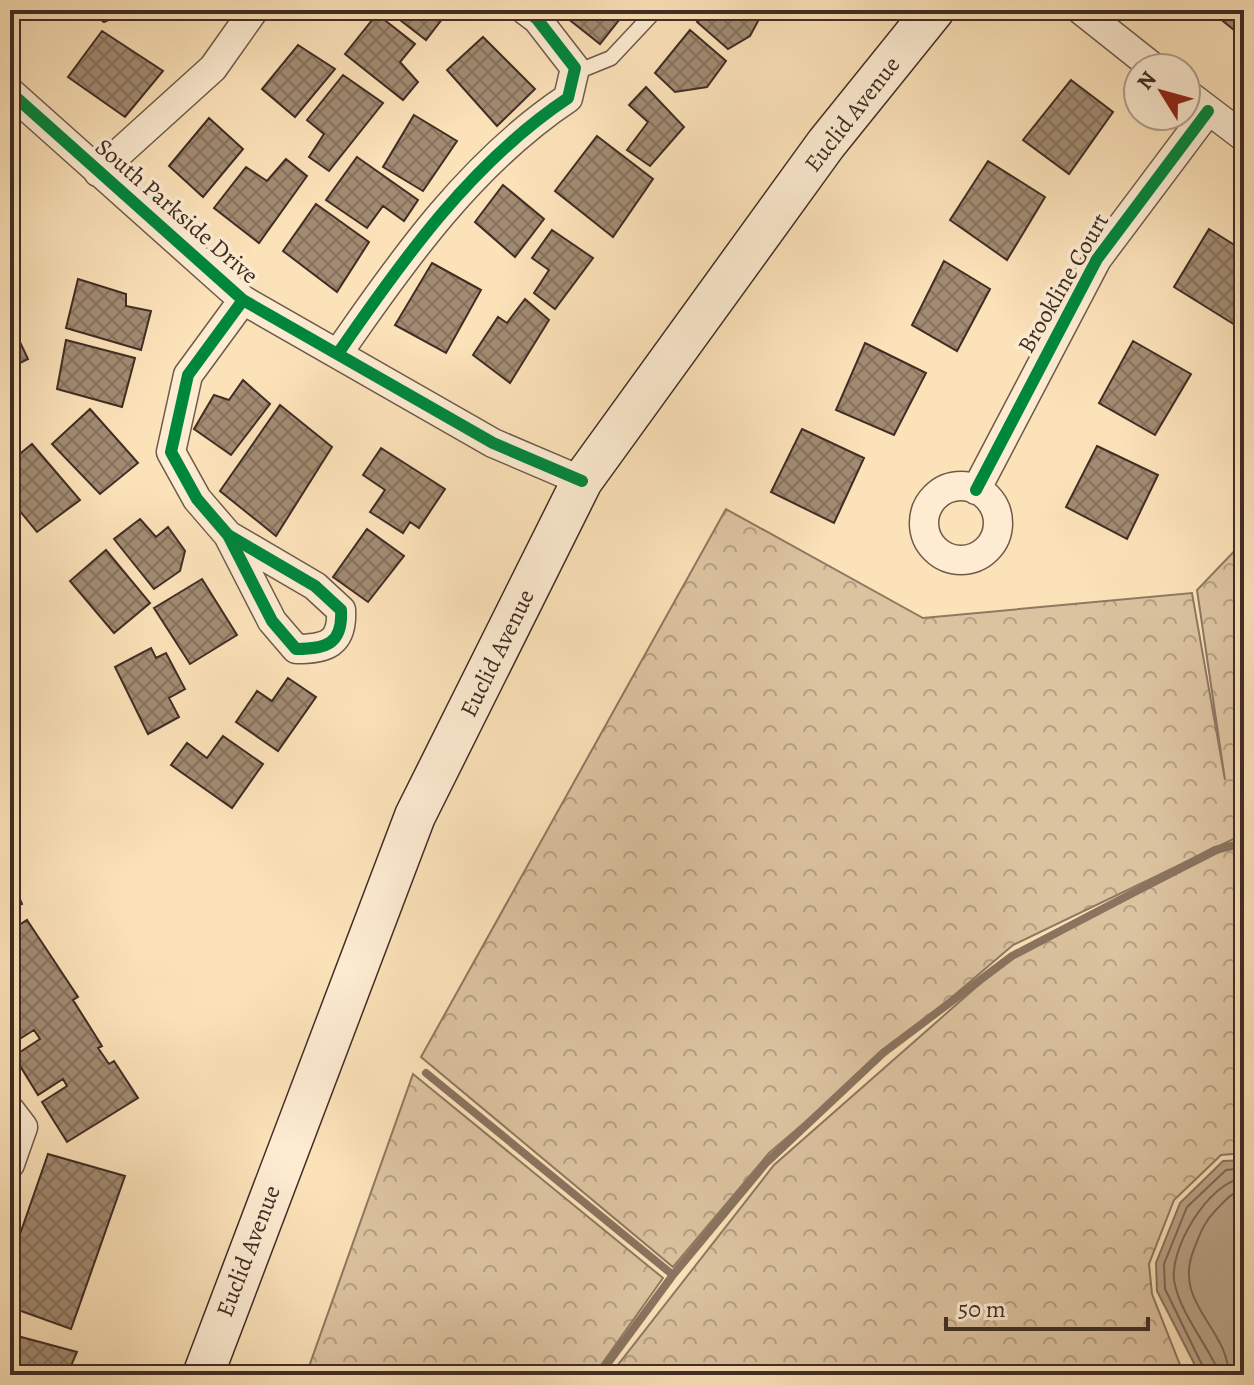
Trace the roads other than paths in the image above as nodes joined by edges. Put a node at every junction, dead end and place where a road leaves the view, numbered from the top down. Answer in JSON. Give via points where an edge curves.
{"nodes":[{"id":1,"x":254,"y":10,"type":"edge"},
{"id":2,"x":525,"y":10,"type":"edge"},
{"id":3,"x":656,"y":10,"type":"edge"},
{"id":4,"x":934,"y":10,"type":"edge"},
{"id":5,"x":1081,"y":10,"type":"edge"},
{"id":6,"x":1134,"y":52,"type":"edge"},
{"id":7,"x":574,"y":73,"type":"junction"},
{"id":8,"x":10,"y":92,"type":"edge"},
{"id":9,"x":1202,"y":106,"type":"edge"},
{"id":10,"x":1208,"y":111,"type":"junction"},
{"id":11,"x":1244,"y":137,"type":"edge"},
{"id":12,"x":98,"y":172,"type":"junction"},
{"id":13,"x":243,"y":300,"type":"junction"},
{"id":14,"x":339,"y":352,"type":"junction"},
{"id":15,"x":582,"y":481,"type":"junction"},
{"id":16,"x":976,"y":490,"type":"dead end"},
{"id":17,"x":228,"y":535,"type":"dead end"},
{"id":18,"x":10,"y":1110,"type":"edge"},
{"id":19,"x":10,"y":1164,"type":"edge"},
{"id":20,"x":203,"y":1375,"type":"edge"}],
"edges":[{"from":1,"to":12,"type":"street","via":[[213,68]]},
{"from":2,"to":7,"type":"street"},
{"from":3,"to":7,"type":"lane","via":[[611,58]]},
{"from":4,"to":15,"type":"main road","name":"Euclid Avenue","via":[[826,144]]},
{"from":5,"to":6,"type":"street"},
{"from":7,"to":14,"type":"street","via":[[568,98],[528,124],[411,247]]},
{"from":8,"to":12,"type":"street","name":"South Parkside Drive"},
{"from":9,"to":10,"type":"street"},
{"from":10,"to":11,"type":"street"},
{"from":10,"to":16,"type":"street","name":"Brookline Court","via":[[1097,259]]},
{"from":12,"to":13,"type":"street","name":"South Parkside Drive"},
{"from":13,"to":14,"type":"street","name":"South Parkside Drive"},
{"from":13,"to":17,"type":"street","via":[[188,375],[171,452],[197,499]]},
{"from":14,"to":15,"type":"street","name":"South Parkside Drive","via":[[493,443]]},
{"from":15,"to":20,"type":"main road","name":"Euclid Avenue","via":[[415,816]]},
{"from":18,"to":19,"type":"street","via":[[23,1127]]}]}
